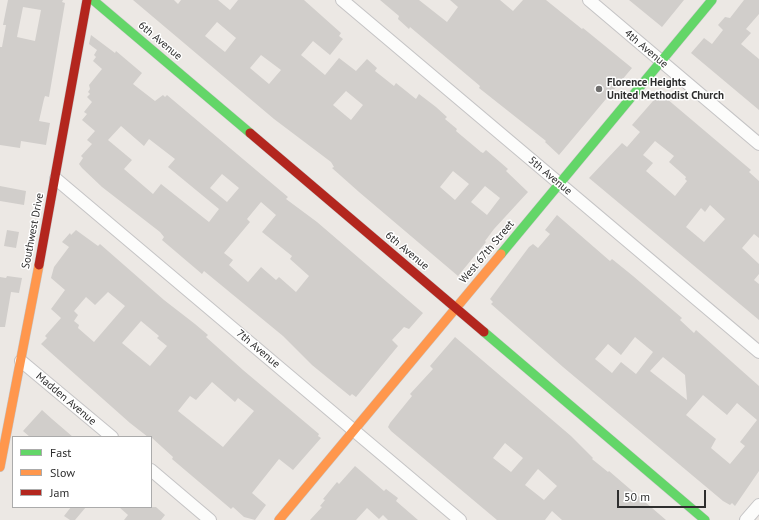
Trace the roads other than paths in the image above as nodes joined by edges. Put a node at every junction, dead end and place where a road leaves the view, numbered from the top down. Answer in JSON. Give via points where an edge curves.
{"nodes":[{"id":1,"x":88,"y":0,"type":"edge"},
{"id":2,"x":93,"y":0,"type":"edge"},
{"id":3,"x":342,"y":0,"type":"edge"},
{"id":4,"x":589,"y":0,"type":"edge"},
{"id":5,"x":712,"y":0,"type":"edge"},
{"id":6,"x":661,"y":62,"type":"junction"},
{"id":7,"x":759,"y":144,"type":"edge"},
{"id":8,"x":56,"y":179,"type":"junction"},
{"id":9,"x":559,"y":184,"type":"junction"},
{"id":10,"x":456,"y":308,"type":"junction"},
{"id":11,"x":759,"y":352,"type":"edge"},
{"id":12,"x":21,"y":361,"type":"junction"},
{"id":13,"x":354,"y":430,"type":"junction"},
{"id":14,"x":111,"y":436,"type":"edge"},
{"id":15,"x":0,"y":467,"type":"edge"},
{"id":16,"x":152,"y":471,"type":"edge"},
{"id":17,"x":759,"y":505,"type":"edge"},
{"id":18,"x":210,"y":520,"type":"edge"},
{"id":19,"x":279,"y":520,"type":"edge"},
{"id":20,"x":460,"y":520,"type":"edge"},
{"id":21,"x":705,"y":520,"type":"edge"},
{"id":22,"x":746,"y":520,"type":"edge"}],
"edges":[{"from":1,"to":8,"type":"street","name":"Southwest Drive"},
{"from":2,"to":10,"type":"street","name":"6th Avenue"},
{"from":3,"to":9,"type":"street","name":"5th Avenue"},
{"from":4,"to":6,"type":"street","name":"4th Avenue"},
{"from":5,"to":6,"type":"street","name":"West 67th Street"},
{"from":6,"to":7,"type":"street","name":"4th Avenue"},
{"from":6,"to":9,"type":"street","name":"West 67th Street"},
{"from":8,"to":12,"type":"street","name":"Southwest Drive"},
{"from":8,"to":13,"type":"street","name":"7th Avenue"},
{"from":9,"to":10,"type":"street","name":"West 67th Street"},
{"from":9,"to":11,"type":"street","name":"5th Avenue"},
{"from":10,"to":13,"type":"street","name":"West 67th Street"},
{"from":10,"to":21,"type":"street","name":"6th Avenue"},
{"from":12,"to":14,"type":"street","name":"Madden Avenue"},
{"from":12,"to":15,"type":"street","name":"Southwest Drive"},
{"from":13,"to":19,"type":"street","name":"West 67th Street"},
{"from":13,"to":20,"type":"street","name":"7th Avenue"},
{"from":16,"to":18,"type":"street"},
{"from":17,"to":22,"type":"street"}]}
